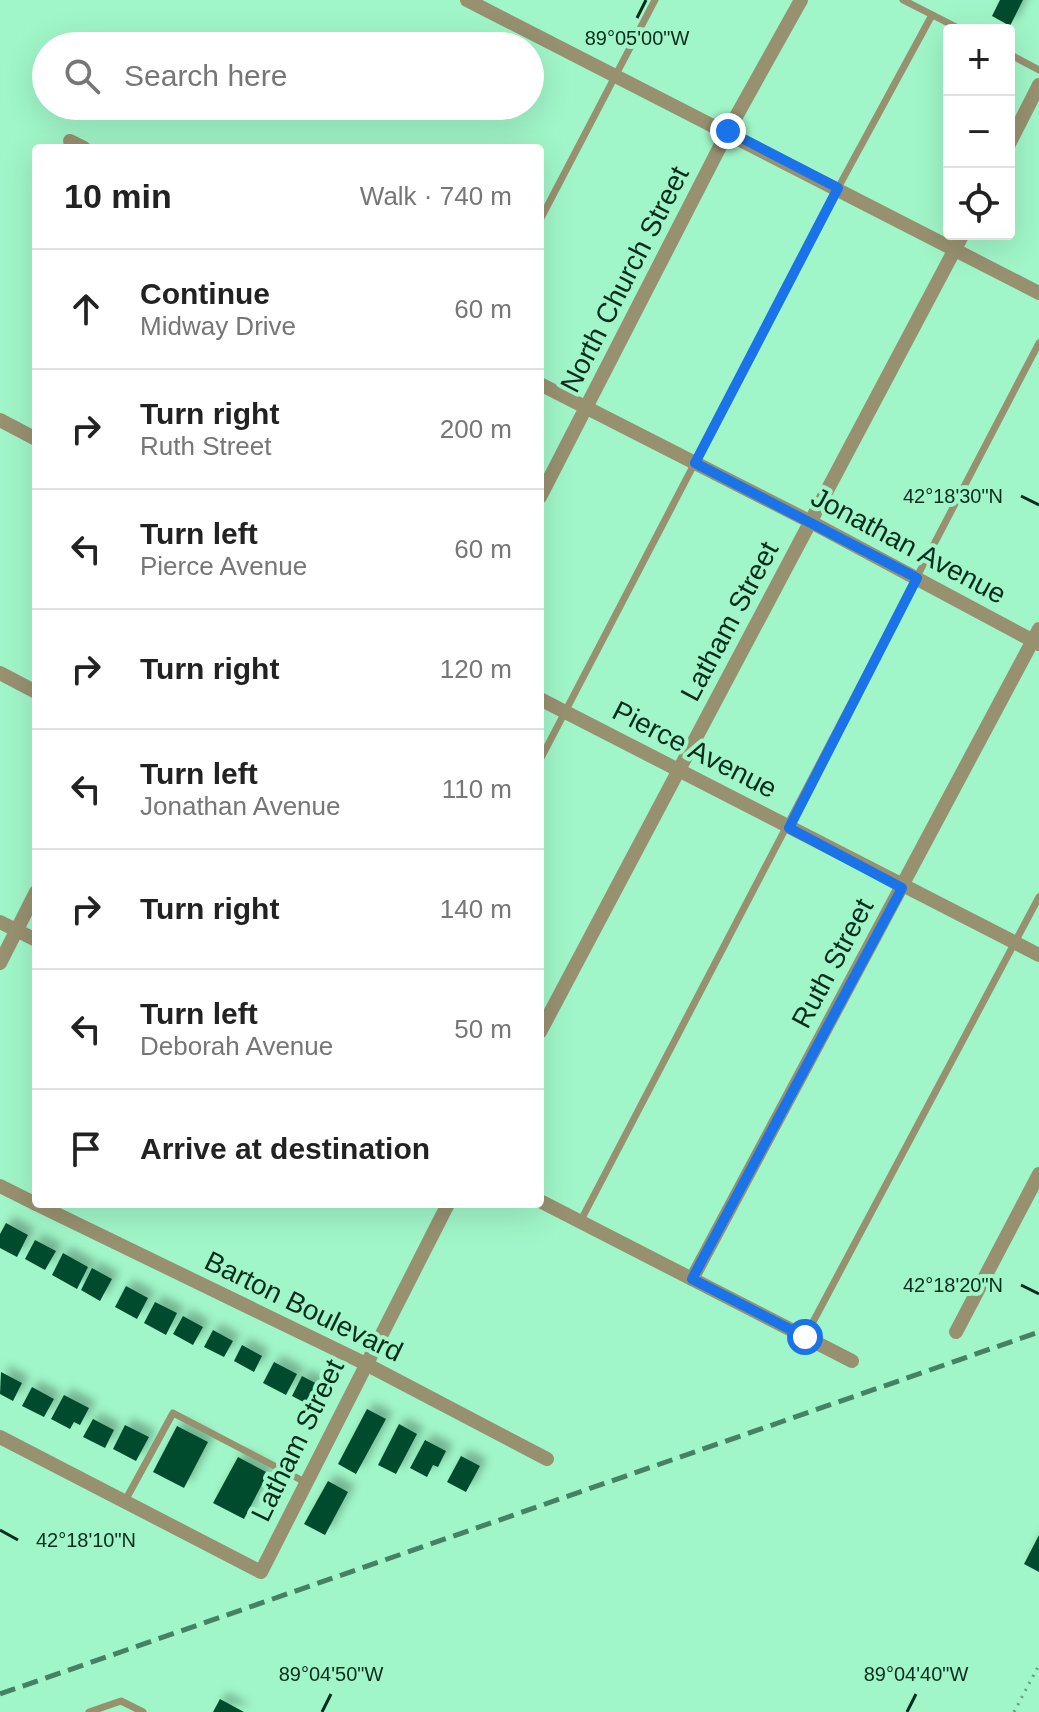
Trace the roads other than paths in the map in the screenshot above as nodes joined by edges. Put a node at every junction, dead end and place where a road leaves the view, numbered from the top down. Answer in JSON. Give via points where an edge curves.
{"nodes":[{"id":1,"x":467,"y":0,"type":"edge"},
{"id":2,"x":655,"y":0,"type":"edge"},
{"id":3,"x":801,"y":0,"type":"edge"},
{"id":4,"x":903,"y":0,"type":"edge"},
{"id":5,"x":932,"y":15,"type":"junction"},
{"id":6,"x":950,"y":24,"type":"edge"},
{"id":7,"x":531,"y":32,"type":"edge"},
{"id":8,"x":544,"y":38,"type":"edge"},
{"id":9,"x":1015,"y":57,"type":"edge"},
{"id":10,"x":1039,"y":70,"type":"edge"},
{"id":11,"x":617,"y":75,"type":"junction"},
{"id":12,"x":1039,"y":85,"type":"edge"},
{"id":13,"x":728,"y":131,"type":"junction"},
{"id":14,"x":1015,"y":132,"type":"edge"},
{"id":15,"x":70,"y":141,"type":"dead end"},
{"id":16,"x":76,"y":144,"type":"edge"},
{"id":17,"x":838,"y":188,"type":"junction"},
{"id":18,"x":544,"y":212,"type":"edge"},
{"id":19,"x":960,"y":240,"type":"edge"},
{"id":20,"x":955,"y":249,"type":"junction"},
{"id":21,"x":1039,"y":293,"type":"edge"},
{"id":22,"x":1039,"y":343,"type":"edge"},
{"id":23,"x":544,"y":386,"type":"edge"},
{"id":24,"x":588,"y":409,"type":"junction"},
{"id":25,"x":0,"y":420,"type":"edge"},
{"id":26,"x":32,"y":437,"type":"edge"},
{"id":27,"x":695,"y":463,"type":"junction"},
{"id":28,"x":544,"y":490,"type":"edge"},
{"id":29,"x":811,"y":522,"type":"junction"},
{"id":30,"x":917,"y":578,"type":"junction"},
{"id":31,"x":1037,"y":638,"type":"edge"},
{"id":32,"x":0,"y":673,"type":"edge"},
{"id":33,"x":32,"y":690,"type":"edge"},
{"id":34,"x":544,"y":701,"type":"edge"},
{"id":35,"x":565,"y":712,"type":"junction"},
{"id":36,"x":544,"y":752,"type":"edge"},
{"id":37,"x":680,"y":770,"type":"junction"},
{"id":38,"x":789,"y":828,"type":"junction"},
{"id":39,"x":902,"y":888,"type":"junction"},
{"id":40,"x":1039,"y":897,"type":"edge"},
{"id":41,"x":32,"y":900,"type":"edge"},
{"id":42,"x":0,"y":922,"type":"edge"},
{"id":43,"x":16,"y":930,"type":"junction"},
{"id":44,"x":32,"y":938,"type":"edge"},
{"id":45,"x":1015,"y":943,"type":"junction"},
{"id":46,"x":1039,"y":955,"type":"edge"},
{"id":47,"x":0,"y":963,"type":"edge"},
{"id":48,"x":544,"y":1025,"type":"edge"},
{"id":49,"x":1039,"y":1174,"type":"edge"},
{"id":50,"x":0,"y":1186,"type":"edge"},
{"id":51,"x":32,"y":1202,"type":"edge"},
{"id":52,"x":544,"y":1203,"type":"edge"},
{"id":53,"x":44,"y":1208,"type":"edge"},
{"id":54,"x":446,"y":1208,"type":"edge"},
{"id":55,"x":580,"y":1222,"type":"junction"},
{"id":56,"x":692,"y":1279,"type":"junction"},
{"id":57,"x":956,"y":1332,"type":"dead end"},
{"id":58,"x":805,"y":1337,"type":"junction"},
{"id":59,"x":852,"y":1361,"type":"dead end"},
{"id":60,"x":364,"y":1363,"type":"junction"},
{"id":61,"x":0,"y":1437,"type":"edge"},
{"id":62,"x":547,"y":1459,"type":"dead end"},
{"id":63,"x":305,"y":1482,"type":"junction"},
{"id":64,"x":125,"y":1502,"type":"junction"},
{"id":65,"x":89,"y":1712,"type":"edge"},
{"id":66,"x":143,"y":1712,"type":"edge"}],
"edges":[{"from":1,"to":7,"type":"street"},
{"from":2,"to":11,"type":"lane"},
{"from":3,"to":13,"type":"street","name":"North Church Street"},
{"from":4,"to":5,"type":"lane"},
{"from":5,"to":6,"type":"lane"},
{"from":5,"to":17,"type":"lane"},
{"from":8,"to":11,"type":"street"},
{"from":9,"to":10,"type":"lane"},
{"from":11,"to":13,"type":"street"},
{"from":11,"to":18,"type":"lane"},
{"from":12,"to":14,"type":"street"},
{"from":13,"to":17,"type":"street"},
{"from":13,"to":24,"type":"street","name":"North Church Street"},
{"from":15,"to":16,"type":"street"},
{"from":17,"to":20,"type":"street"},
{"from":17,"to":27,"type":"lane"},
{"from":19,"to":20,"type":"street","name":"Latham Street"},
{"from":20,"to":21,"type":"street"},
{"from":20,"to":29,"type":"street","name":"Latham Street"},
{"from":22,"to":30,"type":"lane"},
{"from":23,"to":24,"type":"street","name":"Jonathan Avenue"},
{"from":24,"to":27,"type":"street","name":"Jonathan Avenue"},
{"from":24,"to":28,"type":"street","name":"North Church Street"},
{"from":25,"to":26,"type":"street"},
{"from":27,"to":29,"type":"street","name":"Jonathan Avenue"},
{"from":27,"to":35,"type":"lane"},
{"from":29,"to":30,"type":"street","name":"Jonathan Avenue"},
{"from":29,"to":37,"type":"street","name":"Latham Street"},
{"from":30,"to":31,"type":"street","name":"Jonathan Avenue"},
{"from":30,"to":38,"type":"lane"},
{"from":31,"to":39,"type":"street","name":"Ruth Street"},
{"from":32,"to":33,"type":"street"},
{"from":34,"to":35,"type":"street","name":"Pierce Avenue"},
{"from":35,"to":36,"type":"lane"},
{"from":35,"to":37,"type":"street","name":"Pierce Avenue"},
{"from":37,"to":38,"type":"street","name":"Pierce Avenue"},
{"from":37,"to":48,"type":"street","name":"Latham Street"},
{"from":38,"to":39,"type":"street","name":"Pierce Avenue"},
{"from":38,"to":55,"type":"lane"},
{"from":39,"to":45,"type":"street","name":"Pierce Avenue"},
{"from":39,"to":56,"type":"street","name":"Ruth Street"},
{"from":40,"to":45,"type":"lane"},
{"from":41,"to":43,"type":"street"},
{"from":42,"to":43,"type":"street"},
{"from":43,"to":44,"type":"street"},
{"from":43,"to":47,"type":"street"},
{"from":45,"to":46,"type":"street","name":"Pierce Avenue"},
{"from":45,"to":58,"type":"lane"},
{"from":49,"to":57,"type":"street"},
{"from":50,"to":51,"type":"street","name":"Barton Boulevard"},
{"from":52,"to":55,"type":"street"},
{"from":53,"to":60,"type":"street","name":"Barton Boulevard"},
{"from":54,"to":60,"type":"street","name":"Latham Street"},
{"from":55,"to":56,"type":"street"},
{"from":56,"to":58,"type":"street"},
{"from":58,"to":59,"type":"street"},
{"from":60,"to":62,"type":"street","name":"Barton Boulevard"},
{"from":60,"to":63,"type":"street","name":"Latham Street"},
{"from":61,"to":64,"type":"street"},
{"from":63,"to":64,"type":"lane","via":[[173,1413]]},
{"from":63,"to":64,"type":"street","name":"Latham Street","via":[[261,1572]]},
{"from":65,"to":66,"type":"lane","via":[[121,1701]]}]}
